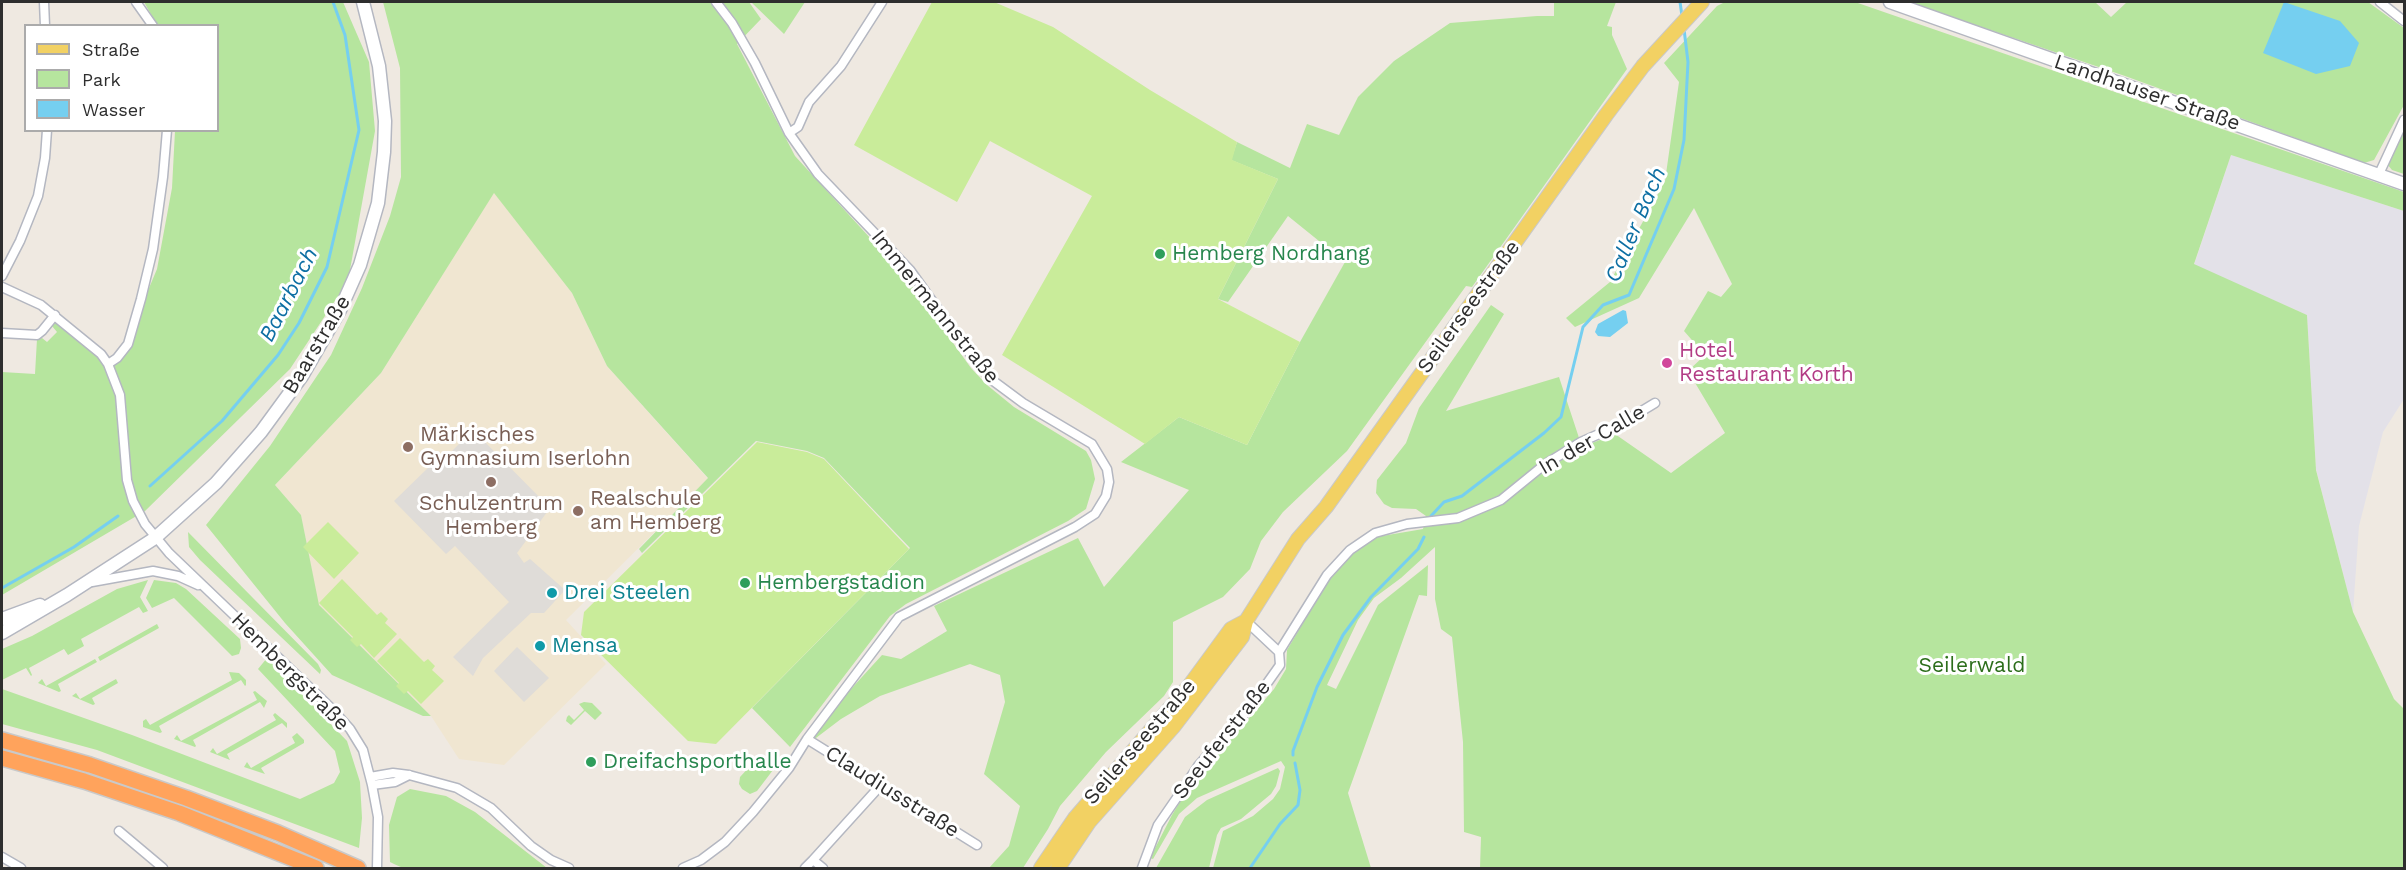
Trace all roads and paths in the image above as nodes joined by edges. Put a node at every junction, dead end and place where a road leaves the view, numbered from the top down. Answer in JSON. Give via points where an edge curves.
{"nodes":[{"id":1,"x":44,"y":2,"type":"edge"},
{"id":2,"x":136,"y":2,"type":"edge"},
{"id":3,"x":363,"y":2,"type":"edge"},
{"id":4,"x":716,"y":2,"type":"edge"},
{"id":5,"x":882,"y":2,"type":"edge"},
{"id":6,"x":1890,"y":2,"type":"edge"},
{"id":7,"x":2380,"y":2,"type":"edge"},
{"id":8,"x":1697,"y":6,"type":"edge"},
{"id":9,"x":2404,"y":21,"type":"edge"},
{"id":10,"x":45,"y":24,"type":"edge"},
{"id":11,"x":152,"y":24,"type":"edge"},
{"id":12,"x":2404,"y":120,"type":"edge"},
{"id":13,"x":47,"y":132,"type":"edge"},
{"id":14,"x":167,"y":132,"type":"edge"},
{"id":15,"x":789,"y":133,"type":"junction"},
{"id":16,"x":2379,"y":174,"type":"junction"},
{"id":17,"x":2404,"y":184,"type":"edge"},
{"id":18,"x":2,"y":276,"type":"edge"},
{"id":19,"x":2,"y":287,"type":"edge"},
{"id":20,"x":54,"y":315,"type":"junction"},
{"id":21,"x":2,"y":333,"type":"edge"},
{"id":22,"x":108,"y":364,"type":"junction"},
{"id":23,"x":1655,"y":403,"type":"dead end"},
{"id":24,"x":155,"y":538,"type":"junction"},
{"id":25,"x":84,"y":584,"type":"junction"},
{"id":26,"x":204,"y":587,"type":"junction"},
{"id":27,"x":67,"y":595,"type":"junction"},
{"id":28,"x":2,"y":619,"type":"edge"},
{"id":29,"x":1246,"y":621,"type":"junction"},
{"id":30,"x":2,"y":633,"type":"edge"},
{"id":31,"x":1279,"y":652,"type":"junction"},
{"id":32,"x":807,"y":739,"type":"junction"},
{"id":33,"x":2,"y":740,"type":"edge"},
{"id":34,"x":2,"y":758,"type":"edge"},
{"id":35,"x":371,"y":781,"type":"junction"},
{"id":36,"x":880,"y":785,"type":"junction"},
{"id":37,"x":119,"y":831,"type":"dead end"},
{"id":38,"x":977,"y":844,"type":"dead end"},
{"id":39,"x":2,"y":857,"type":"edge"},
{"id":40,"x":813,"y":860,"type":"junction"},
{"id":41,"x":21,"y":868,"type":"edge"},
{"id":42,"x":163,"y":868,"type":"edge"},
{"id":43,"x":316,"y":868,"type":"edge"},
{"id":44,"x":358,"y":868,"type":"edge"},
{"id":45,"x":377,"y":868,"type":"edge"},
{"id":46,"x":569,"y":868,"type":"edge"},
{"id":47,"x":683,"y":868,"type":"edge"},
{"id":48,"x":805,"y":868,"type":"edge"},
{"id":49,"x":823,"y":868,"type":"edge"},
{"id":50,"x":1041,"y":868,"type":"edge"},
{"id":51,"x":1058,"y":868,"type":"edge"},
{"id":52,"x":1142,"y":868,"type":"edge"}],
"edges":[{"from":1,"to":10,"type":"street"},
{"from":2,"to":11,"type":"street"},
{"from":3,"to":24,"type":"main road","name":"Baarstraße","via":[[379,66],[385,121],[378,202],[360,265],[340,310],[302,376],[261,432],[216,483]]},
{"from":4,"to":15,"type":"street","name":"Immermannstraße","via":[[755,63]]},
{"from":5,"to":15,"type":"street","via":[[841,66],[809,102],[798,127]]},
{"from":6,"to":16,"type":"main road","name":"Landhauser Straße"},
{"from":7,"to":9,"type":"street"},
{"from":8,"to":29,"type":"main road","name":"Seilerseestraße","via":[[1606,115],[1326,507],[1298,539]]},
{"from":12,"to":16,"type":"street"},
{"from":13,"to":18,"type":"street","via":[[35,203]]},
{"from":14,"to":22,"type":"street","via":[[153,249],[141,300],[128,344]]},
{"from":15,"to":32,"type":"street","name":"Immermannstraße","via":[[818,174],[910,270],[982,369],[1007,392],[1092,444],[1107,469],[1109,482],[1095,514],[1075,527],[898,617]]},
{"from":16,"to":17,"type":"main road","name":"Landhauser Straße"},
{"from":19,"to":20,"type":"street"},
{"from":20,"to":21,"type":"street","via":[[37,334]]},
{"from":20,"to":22,"type":"street"},
{"from":22,"to":24,"type":"street","name":"Hembergstraße","via":[[120,395],[127,480],[140,517]]},
{"from":23,"to":31,"type":"street","name":"In der Calle","via":[[1544,465],[1501,500],[1458,518],[1407,524],[1375,533],[1350,550],[1327,575]]},
{"from":24,"to":25,"type":"main road","name":"Baarstraße"},
{"from":24,"to":26,"type":"street","name":"Hembergstraße"},
{"from":25,"to":26,"type":"street","name":"Hembergstraße","via":[[153,571]]},
{"from":25,"to":27,"type":"main road","name":"Baarstraße"},
{"from":26,"to":35,"type":"street","name":"Hembergstraße","via":[[350,729],[363,750]]},
{"from":27,"to":28,"type":"main road","name":"Baarstraße"},
{"from":27,"to":30,"type":"main road","name":"Baarstraße"},
{"from":29,"to":31,"type":"street"},
{"from":29,"to":50,"type":"main road","name":"Seilerseestraße","via":[[1231,629],[1190,685],[1075,818]]},
{"from":29,"to":51,"type":"main road","name":"Seilerseestraße","via":[[1242,637],[1174,726],[1089,822]]},
{"from":31,"to":52,"type":"street","name":"Seeuferstraße","via":[[1280,665],[1251,706],[1198,766],[1158,825]]},
{"from":32,"to":36,"type":"street","name":"Claudiusstraße"},
{"from":32,"to":47,"type":"street","name":"Immermannstraße","via":[[789,768],[725,842]]},
{"from":33,"to":44,"type":"highway","via":[[186,798]]},
{"from":34,"to":43,"type":"highway","via":[[179,813]]},
{"from":35,"to":45,"type":"street","name":"Hembergstraße","via":[[378,818]]},
{"from":35,"to":46,"type":"street","via":[[395,782],[409,775],[472,796],[491,808],[531,846]]},
{"from":36,"to":38,"type":"street","name":"Claudiusstraße"},
{"from":36,"to":40,"type":"street"},
{"from":37,"to":42,"type":"street"},
{"from":39,"to":41,"type":"street"},
{"from":40,"to":48,"type":"street"},
{"from":40,"to":49,"type":"street"}]}
